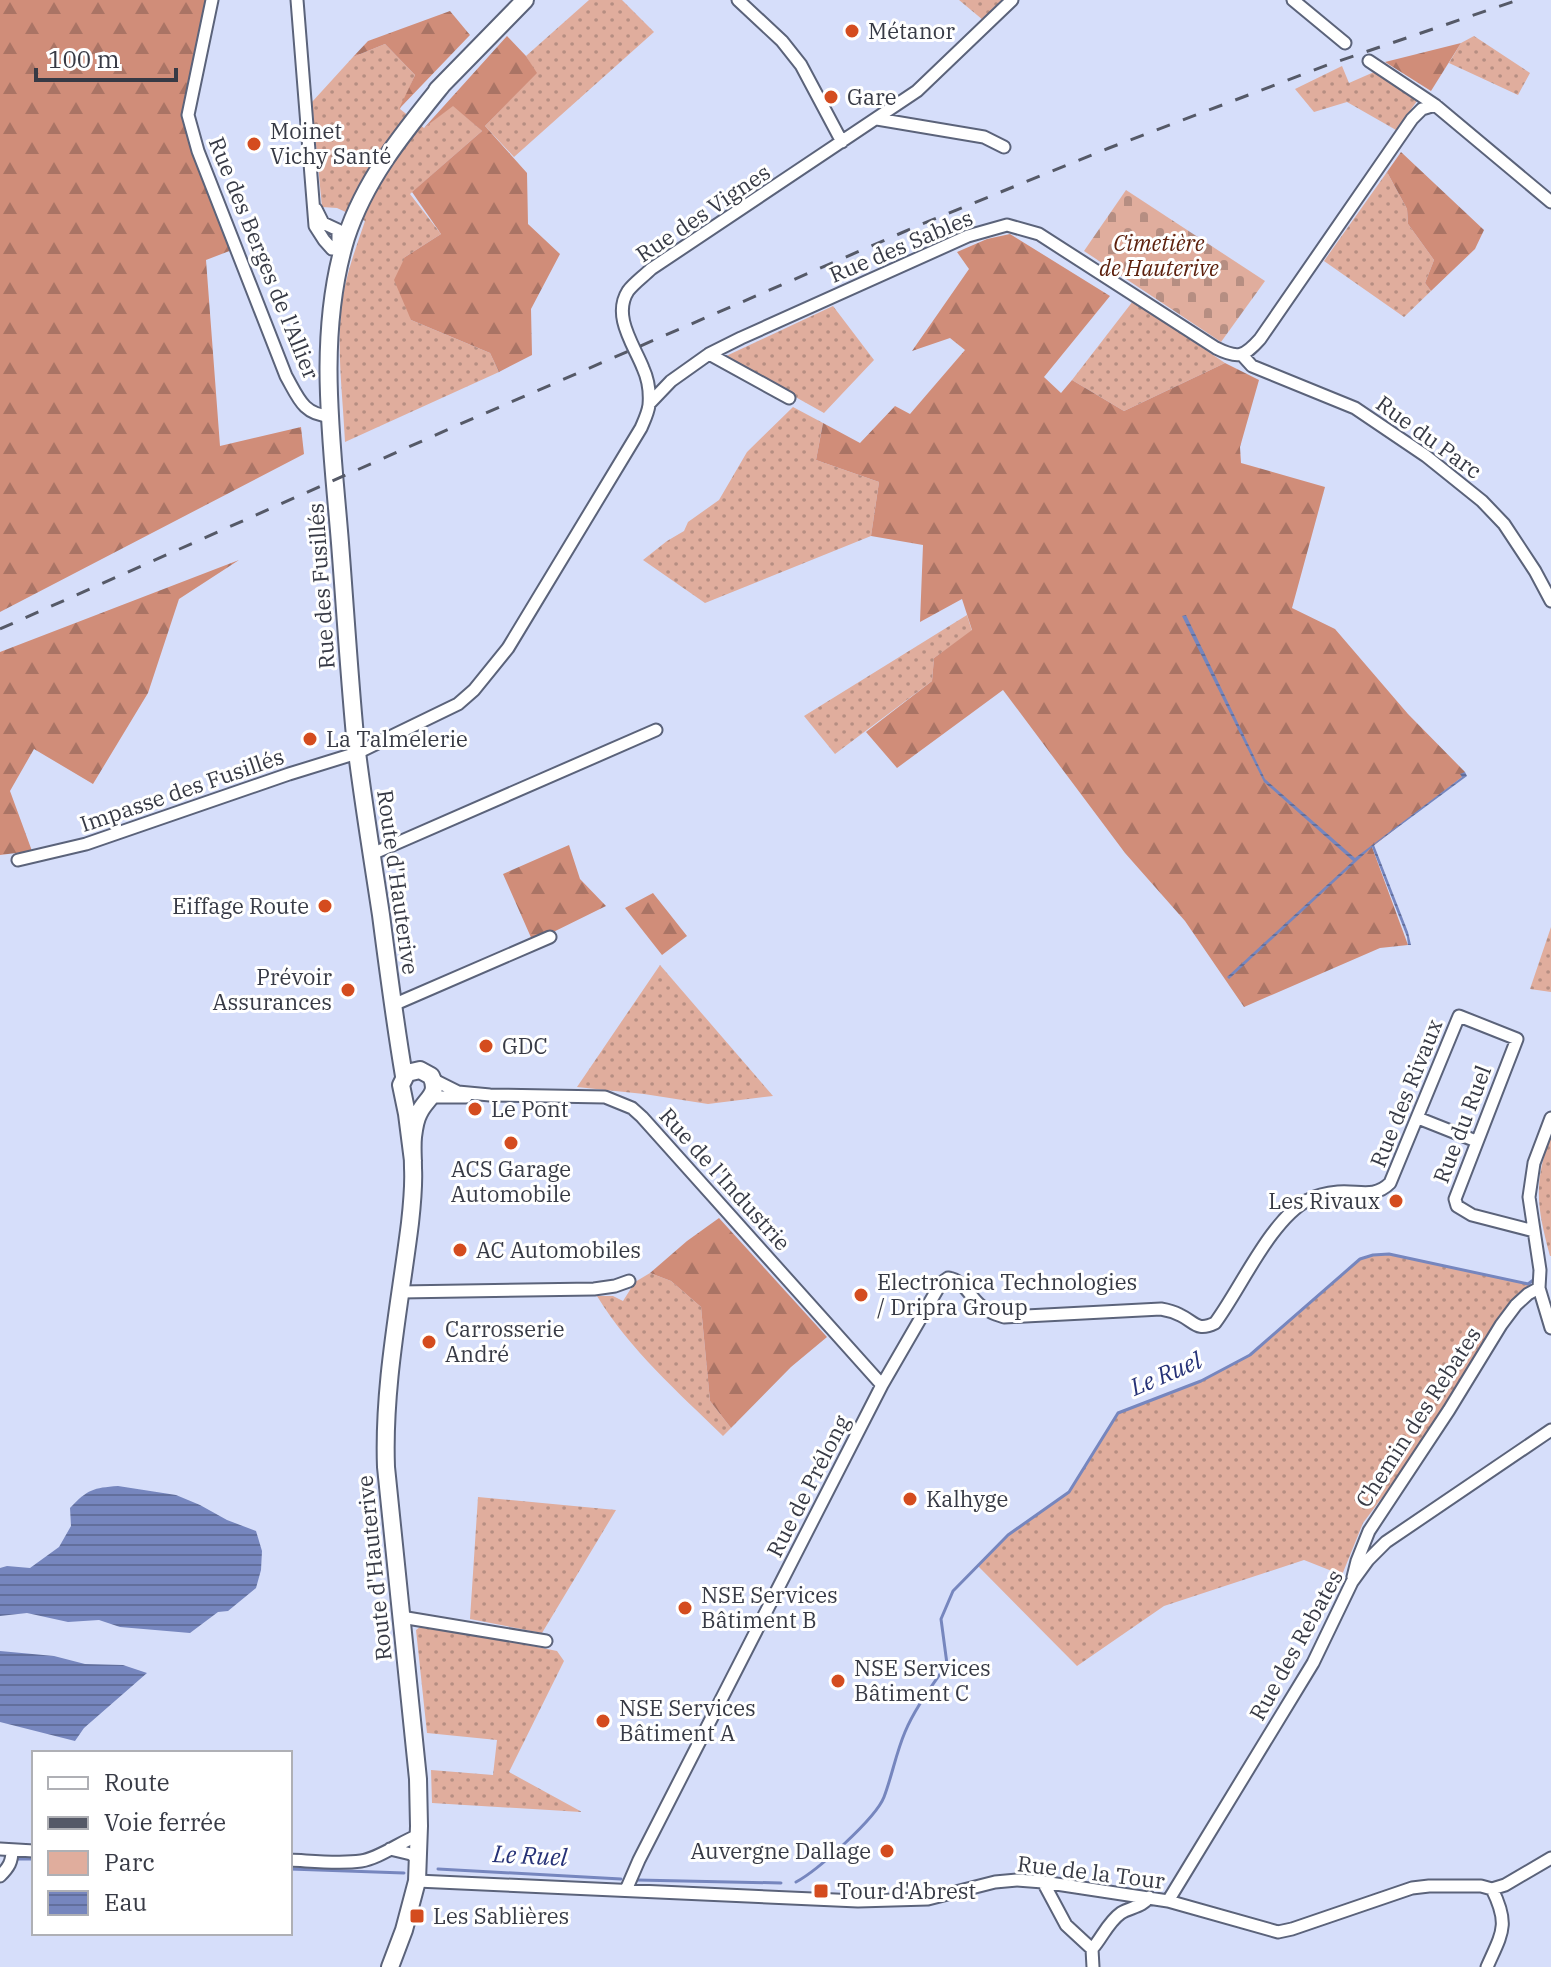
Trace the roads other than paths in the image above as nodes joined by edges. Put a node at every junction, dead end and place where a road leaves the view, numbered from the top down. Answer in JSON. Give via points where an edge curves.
{"nodes":[{"id":1,"x":212,"y":0,"type":"edge"},
{"id":2,"x":297,"y":0,"type":"edge"},
{"id":3,"x":525,"y":0,"type":"edge"},
{"id":4,"x":738,"y":0,"type":"edge"},
{"id":5,"x":1012,"y":0,"type":"edge"},
{"id":6,"x":1293,"y":0,"type":"edge"},
{"id":7,"x":1345,"y":43,"type":"dead end"},
{"id":8,"x":1369,"y":61,"type":"dead end"},
{"id":9,"x":1435,"y":105,"type":"junction"},
{"id":10,"x":877,"y":119,"type":"junction"},
{"id":11,"x":842,"y":142,"type":"junction"},
{"id":12,"x":1004,"y":147,"type":"dead end"},
{"id":13,"x":1551,"y":202,"type":"edge"},
{"id":14,"x":313,"y":204,"type":"junction"},
{"id":15,"x":339,"y":241,"type":"junction"},
{"id":16,"x":709,"y":354,"type":"junction"},
{"id":17,"x":1242,"y":355,"type":"junction"},
{"id":18,"x":671,"y":381,"type":"junction"},
{"id":19,"x":648,"y":382,"type":"junction"},
{"id":20,"x":789,"y":398,"type":"dead end"},
{"id":21,"x":649,"y":404,"type":"junction"},
{"id":22,"x":330,"y":416,"type":"junction"},
{"id":23,"x":1551,"y":601,"type":"edge"},
{"id":24,"x":656,"y":730,"type":"dead end"},
{"id":25,"x":355,"y":735,"type":"junction"},
{"id":26,"x":383,"y":739,"type":"junction"},
{"id":27,"x":357,"y":753,"type":"junction"},
{"id":28,"x":372,"y":854,"type":"junction"},
{"id":29,"x":18,"y":860,"type":"dead end"},
{"id":30,"x":550,"y":937,"type":"dead end"},
{"id":31,"x":394,"y":1011,"type":"junction"},
{"id":32,"x":1459,"y":1016,"type":"joint"},
{"id":33,"x":426,"y":1074,"type":"junction"},
{"id":34,"x":404,"y":1076,"type":"junction"},
{"id":35,"x":403,"y":1095,"type":"junction"},
{"id":36,"x":490,"y":1095,"type":"junction"},
{"id":37,"x":428,"y":1099,"type":"junction"},
{"id":38,"x":1418,"y":1118,"type":"junction"},
{"id":39,"x":1551,"y":1118,"type":"edge"},
{"id":40,"x":1476,"y":1141,"type":"junction"},
{"id":41,"x":413,"y":1161,"type":"junction"},
{"id":42,"x":1534,"y":1231,"type":"junction"},
{"id":43,"x":948,"y":1278,"type":"joint"},
{"id":44,"x":629,"y":1281,"type":"dead end"},
{"id":45,"x":1539,"y":1288,"type":"junction"},
{"id":46,"x":400,"y":1292,"type":"junction"},
{"id":47,"x":1551,"y":1328,"type":"edge"},
{"id":48,"x":882,"y":1385,"type":"junction"},
{"id":49,"x":1551,"y":1430,"type":"edge"},
{"id":50,"x":1352,"y":1582,"type":"junction"},
{"id":51,"x":401,"y":1617,"type":"junction"},
{"id":52,"x":546,"y":1641,"type":"dead end"},
{"id":53,"x":419,"y":1835,"type":"junction"},
{"id":54,"x":390,"y":1849,"type":"junction"},
{"id":55,"x":6,"y":1850,"type":"edge"},
{"id":56,"x":32,"y":1851,"type":"edge"},
{"id":57,"x":1551,"y":1858,"type":"edge"},
{"id":58,"x":418,"y":1859,"type":"junction"},
{"id":59,"x":292,"y":1860,"type":"edge"},
{"id":60,"x":0,"y":1876,"type":"edge"},
{"id":61,"x":417,"y":1881,"type":"junction"},
{"id":62,"x":1043,"y":1882,"type":"junction"},
{"id":63,"x":1492,"y":1889,"type":"junction"},
{"id":64,"x":626,"y":1890,"type":"junction"},
{"id":65,"x":1149,"y":1897,"type":"junction"},
{"id":66,"x":1168,"y":1901,"type":"junction"},
{"id":67,"x":1092,"y":1949,"type":"junction"},
{"id":68,"x":390,"y":1967,"type":"edge"},
{"id":69,"x":1093,"y":1967,"type":"edge"},
{"id":70,"x":1487,"y":1967,"type":"edge"}],
"edges":[{"from":1,"to":22,"type":"street","name":"Rue des Berges de l'Allier","via":[[188,115],[198,151],[286,376],[305,409]]},
{"from":2,"to":14,"type":"street"},
{"from":3,"to":15,"type":"main road","name":"Rue des Fusillés","via":[[396,141]]},
{"from":4,"to":11,"type":"street","via":[[801,65]]},
{"from":5,"to":10,"type":"street","name":"Rue des Vignes","via":[[917,91]]},
{"from":6,"to":7,"type":"street"},
{"from":8,"to":9,"type":"street"},
{"from":9,"to":13,"type":"street"},
{"from":9,"to":17,"type":"street","via":[[1412,119],[1260,339]]},
{"from":10,"to":11,"type":"street","name":"Rue des Vignes"},
{"from":10,"to":12,"type":"street","via":[[984,137]]},
{"from":11,"to":19,"type":"street","name":"Rue des Vignes","via":[[651,269],[629,290],[622,317]]},
{"from":14,"to":15,"type":"street"},
{"from":14,"to":15,"type":"street","via":[[315,226],[324,240]]},
{"from":15,"to":22,"type":"main road","name":"Rue des Fusillés","via":[[328,348]]},
{"from":15,"to":22,"type":"main road","name":"Rue des Fusillés","via":[[323,303]]},
{"from":16,"to":17,"type":"street","name":"Rue des Sables","via":[[968,236],[1007,225],[1039,234],[1216,348]]},
{"from":16,"to":18,"type":"street","name":"Rue des Sables"},
{"from":16,"to":20,"type":"street"},
{"from":17,"to":23,"type":"street","name":"Rue du Parc","via":[[1252,366],[1355,408],[1426,456],[1504,524]]},
{"from":18,"to":19,"type":"street"},
{"from":18,"to":21,"type":"street","name":"Rue des Sables"},
{"from":19,"to":21,"type":"street"},
{"from":21,"to":26,"type":"street","via":[[641,428],[489,674],[458,704]]},
{"from":22,"to":25,"type":"main road","name":"Rue des Fusillés"},
{"from":24,"to":28,"type":"street"},
{"from":25,"to":26,"type":"street"},
{"from":25,"to":27,"type":"main road","name":"Rue des Fusillés"},
{"from":26,"to":27,"type":"street"},
{"from":27,"to":28,"type":"main road","name":"Route d'Hauterive"},
{"from":27,"to":29,"type":"street","name":"Impasse des Fusillés","via":[[86,844]]},
{"from":28,"to":31,"type":"main road","name":"Route d'Hauterive"},
{"from":30,"to":31,"type":"street"},
{"from":31,"to":33,"type":"main road","name":"Route d'Hauterive","via":[[412,1057]]},
{"from":31,"to":34,"type":"main road","name":"Route d'Hauterive"},
{"from":32,"to":38,"type":"street","name":"Rue des Rivaux"},
{"from":32,"to":40,"type":"street","name":"Rue du Ruel","via":[[1517,1039]]},
{"from":33,"to":34,"type":"main road","via":[[411,1071]]},
{"from":33,"to":36,"type":"street","name":"Rue de l'Industrie","via":[[458,1092]]},
{"from":33,"to":37,"type":"main road","via":[[434,1088]]},
{"from":34,"to":35,"type":"main road"},
{"from":35,"to":37,"type":"main road","via":[[411,1102]]},
{"from":35,"to":41,"type":"main road","name":"Route d'Hauterive"},
{"from":36,"to":37,"type":"street","name":"Rue de l'Industrie"},
{"from":36,"to":48,"type":"street","name":"Rue de l'Industrie","via":[[605,1097],[632,1108]]},
{"from":37,"to":41,"type":"main road","name":"Route d'Hauterive","via":[[413,1135]]},
{"from":38,"to":40,"type":"street"},
{"from":38,"to":43,"type":"street","name":"Rue des Rivaux","via":[[1390,1183],[1371,1194],[1318,1195],[1288,1214],[1217,1320],[1207,1327],[1161,1309],[1004,1317],[981,1306],[957,1279]]},
{"from":39,"to":42,"type":"street","via":[[1529,1185]]},
{"from":40,"to":42,"type":"street","name":"Rue du Ruel","via":[[1455,1194],[1457,1206]]},
{"from":41,"to":46,"type":"main road","name":"Route d'Hauterive"},
{"from":42,"to":45,"type":"street"},
{"from":43,"to":48,"type":"street","name":"Rue de Prélong"},
{"from":44,"to":46,"type":"street","via":[[594,1289]]},
{"from":45,"to":47,"type":"street"},
{"from":45,"to":50,"type":"street","name":"Chemin des Rebates","via":[[1501,1325],[1369,1531]]},
{"from":46,"to":51,"type":"main road","name":"Route d'Hauterive","via":[[385,1436]]},
{"from":48,"to":64,"type":"street","name":"Rue de Prélong"},
{"from":49,"to":50,"type":"street","name":"Rue des Rebates","via":[[1386,1542]]},
{"from":50,"to":66,"type":"street","name":"Rue des Rebates","via":[[1313,1663]]},
{"from":51,"to":52,"type":"street"},
{"from":51,"to":53,"type":"main road","name":"Route d'Hauterive"},
{"from":53,"to":54,"type":"street"},
{"from":53,"to":58,"type":"main road","name":"Route d'Hauterive"},
{"from":54,"to":58,"type":"street"},
{"from":54,"to":59,"type":"street","via":[[360,1861]]},
{"from":55,"to":56,"type":"street"},
{"from":55,"to":60,"type":"street","via":[[12,1861]]},
{"from":57,"to":63,"type":"street"},
{"from":58,"to":61,"type":"main road","name":"Route d'Hauterive"},
{"from":61,"to":64,"type":"street","name":"Rue de la Tour"},
{"from":61,"to":68,"type":"main road","name":"Route d'Hauterive"},
{"from":62,"to":64,"type":"street","name":"Rue de la Tour","via":[[995,1882],[913,1901]]},
{"from":62,"to":65,"type":"street","name":"Rue de la Tour"},
{"from":62,"to":67,"type":"street","via":[[1066,1925]]},
{"from":63,"to":66,"type":"street","name":"Rue de la Tour","via":[[1412,1888],[1278,1932]]},
{"from":63,"to":70,"type":"street","via":[[1501,1907],[1503,1932]]},
{"from":65,"to":66,"type":"street","name":"Rue de la Tour"},
{"from":65,"to":67,"type":"street","via":[[1108,1925]]},
{"from":67,"to":69,"type":"street"}]}
